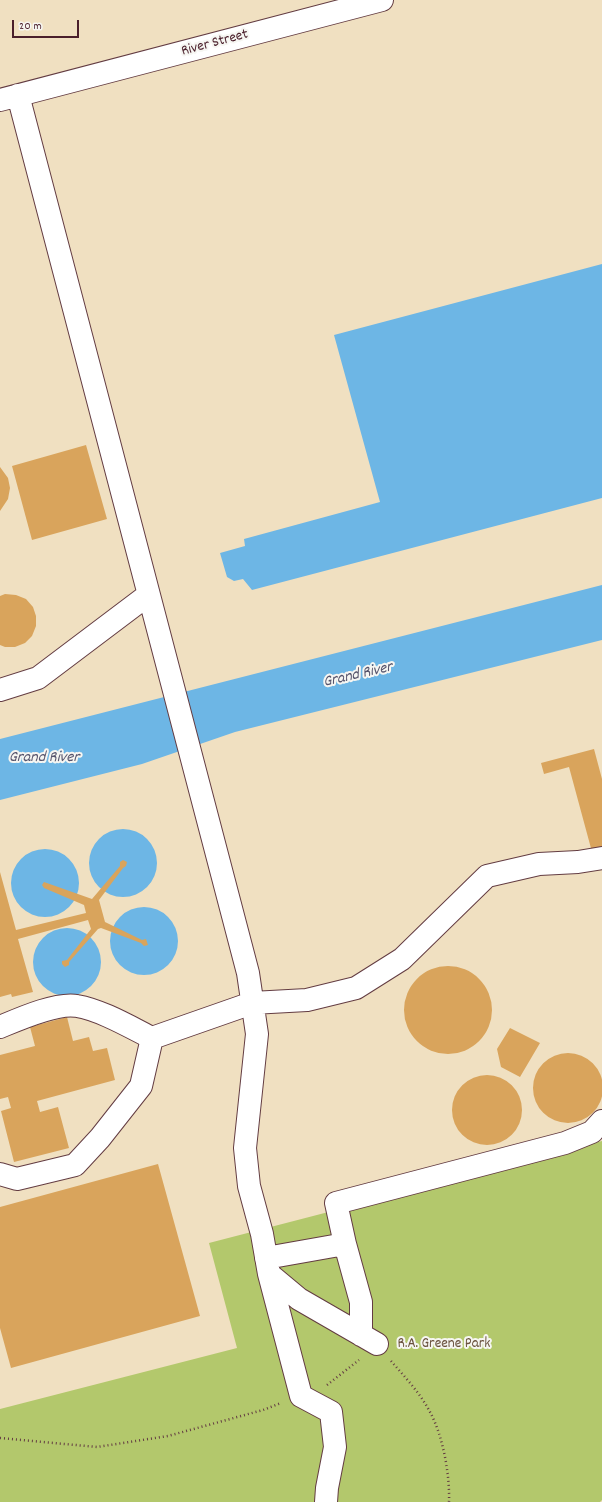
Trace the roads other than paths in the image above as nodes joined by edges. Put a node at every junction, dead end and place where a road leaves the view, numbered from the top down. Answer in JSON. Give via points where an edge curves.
{"nodes":[{"id":1,"x":382,"y":0,"type":"edge"},
{"id":2,"x":9,"y":98,"type":"edge"},
{"id":3,"x":148,"y":595,"type":"junction"},
{"id":4,"x":0,"y":690,"type":"edge"},
{"id":5,"x":602,"y":858,"type":"edge"},
{"id":6,"x":252,"y":1003,"type":"junction"},
{"id":7,"x":0,"y":1027,"type":"edge"},
{"id":8,"x":152,"y":1038,"type":"junction"},
{"id":9,"x":602,"y":1121,"type":"edge"},
{"id":10,"x":0,"y":1174,"type":"edge"},
{"id":11,"x":345,"y":1244,"type":"junction"},
{"id":12,"x":268,"y":1266,"type":"junction"},
{"id":13,"x":326,"y":1502,"type":"edge"}],
"edges":[{"from":1,"to":2,"type":"street","name":"River Street"},
{"from":2,"to":3,"type":"street"},
{"from":3,"to":4,"type":"street","via":[[38,678]]},
{"from":3,"to":6,"type":"street","via":[[248,974]]},
{"from":5,"to":6,"type":"street","via":[[539,864],[487,876],[402,959],[356,988],[307,1000]]},
{"from":6,"to":8,"type":"street"},
{"from":6,"to":12,"type":"street","via":[[257,1034],[245,1148],[249,1186]]},
{"from":7,"to":8,"type":"street","via":[[43,1010],[77,1006],[113,1019]]},
{"from":8,"to":10,"type":"street","via":[[141,1086],[75,1165],[17,1179]]},
{"from":9,"to":11,"type":"street","via":[[592,1132],[564,1143],[336,1203]]},
{"from":11,"to":12,"type":"street"},
{"from":11,"to":12,"type":"street","via":[[369,1340],[299,1299]]},
{"from":12,"to":13,"type":"street","via":[[301,1396],[331,1412],[335,1447]]}]}
